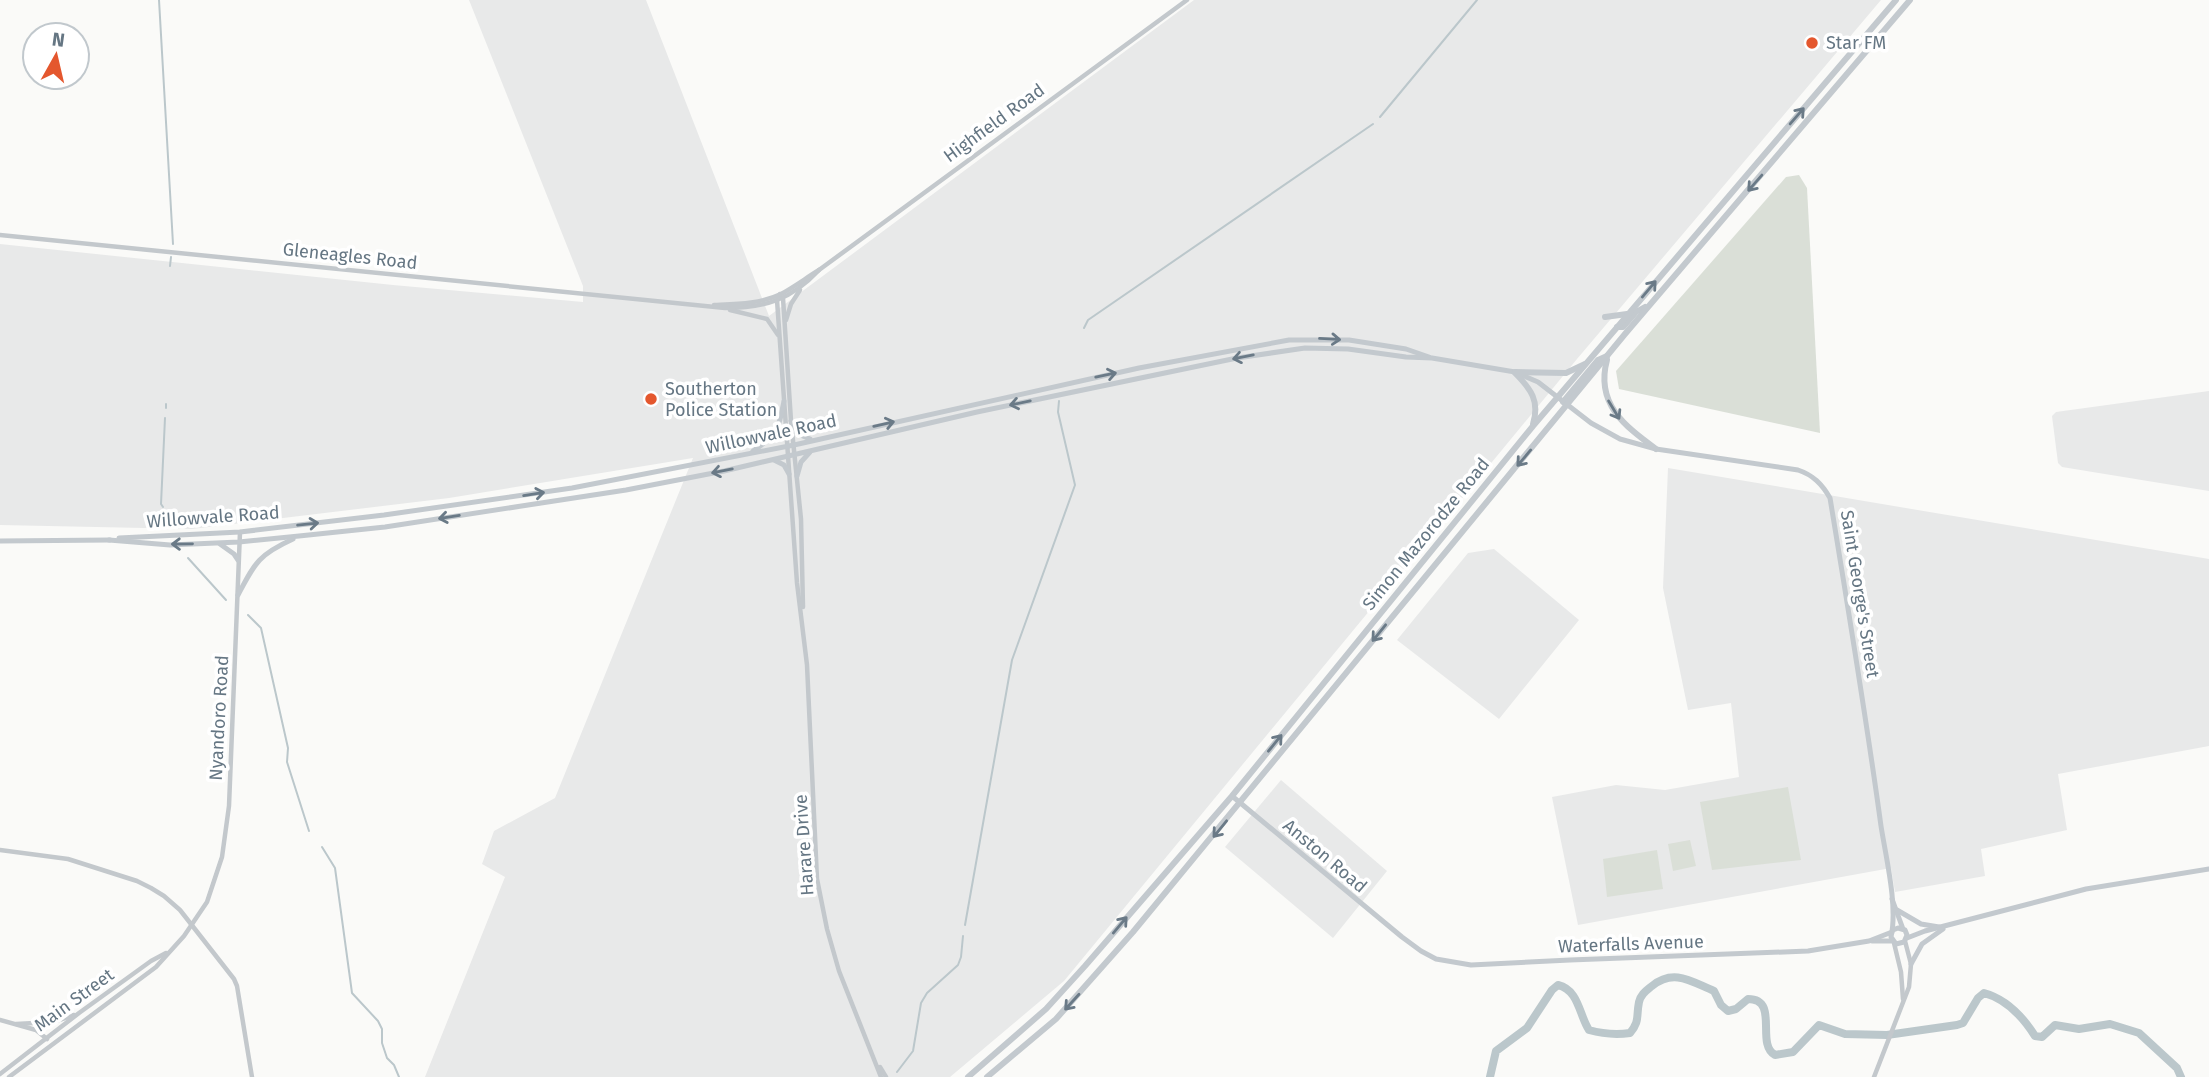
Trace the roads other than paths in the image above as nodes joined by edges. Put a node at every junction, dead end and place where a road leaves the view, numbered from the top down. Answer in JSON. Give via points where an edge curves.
{"nodes":[{"id":1,"x":1187,"y":0,"type":"edge"},
{"id":2,"x":1896,"y":0,"type":"edge"},
{"id":3,"x":1910,"y":0,"type":"edge"},
{"id":4,"x":0,"y":235,"type":"edge"},
{"id":5,"x":819,"y":270,"type":"junction"},
{"id":6,"x":802,"y":287,"type":"junction"},
{"id":7,"x":780,"y":298,"type":"junction"},
{"id":8,"x":1650,"y":304,"type":"junction"},
{"id":9,"x":698,"y":306,"type":"junction"},
{"id":10,"x":724,"y":308,"type":"junction"},
{"id":11,"x":1628,"y":314,"type":"junction"},
{"id":12,"x":1605,"y":317,"type":"dead end"},
{"id":13,"x":785,"y":326,"type":"junction"},
{"id":14,"x":1617,"y":327,"type":"junction"},
{"id":15,"x":780,"y":339,"type":"junction"},
{"id":16,"x":1608,"y":355,"type":"junction"},
{"id":17,"x":1432,"y":358,"type":"junction"},
{"id":18,"x":1589,"y":362,"type":"junction"},
{"id":19,"x":1515,"y":372,"type":"junction"},
{"id":20,"x":784,"y":401,"type":"junction"},
{"id":21,"x":1563,"y":402,"type":"junction"},
{"id":22,"x":791,"y":421,"type":"junction"},
{"id":23,"x":1533,"y":426,"type":"junction"},
{"id":24,"x":817,"y":440,"type":"junction"},
{"id":25,"x":790,"y":445,"type":"junction"},
{"id":26,"x":1656,"y":449,"type":"junction"},
{"id":27,"x":813,"y":450,"type":"junction"},
{"id":28,"x":750,"y":453,"type":"junction"},
{"id":29,"x":791,"y":455,"type":"junction"},
{"id":30,"x":771,"y":460,"type":"junction"},
{"id":31,"x":789,"y":474,"type":"junction"},
{"id":32,"x":797,"y":476,"type":"junction"},
{"id":33,"x":240,"y":532,"type":"junction"},
{"id":34,"x":299,"y":536,"type":"junction"},
{"id":35,"x":109,"y":540,"type":"junction"},
{"id":36,"x":0,"y":541,"type":"edge"},
{"id":37,"x":239,"y":542,"type":"junction"},
{"id":38,"x":219,"y":543,"type":"junction"},
{"id":39,"x":238,"y":561,"type":"junction"},
{"id":40,"x":238,"y":596,"type":"junction"},
{"id":41,"x":802,"y":615,"type":"junction"},
{"id":42,"x":1232,"y":796,"type":"junction"},
{"id":43,"x":1241,"y":803,"type":"junction"},
{"id":44,"x":0,"y":850,"type":"edge"},
{"id":45,"x":2209,"y":869,"type":"edge"},
{"id":46,"x":1891,"y":896,"type":"junction"},
{"id":47,"x":207,"y":902,"type":"joint"},
{"id":48,"x":1897,"y":909,"type":"junction"},
{"id":49,"x":193,"y":925,"type":"junction"},
{"id":50,"x":1946,"y":927,"type":"junction"},
{"id":51,"x":1904,"y":930,"type":"junction"},
{"id":52,"x":1892,"y":931,"type":"junction"},
{"id":53,"x":1925,"y":931,"type":"junction"},
{"id":54,"x":1402,"y":937,"type":"joint"},
{"id":55,"x":1906,"y":939,"type":"junction"},
{"id":56,"x":1869,"y":941,"type":"junction"},
{"id":57,"x":1893,"y":942,"type":"junction"},
{"id":58,"x":167,"y":953,"type":"junction"},
{"id":59,"x":1911,"y":964,"type":"junction"},
{"id":60,"x":1903,"y":1004,"type":"junction"},
{"id":61,"x":79,"y":1013,"type":"junction"},
{"id":62,"x":0,"y":1020,"type":"edge"},
{"id":63,"x":16,"y":1024,"type":"junction"},
{"id":64,"x":46,"y":1038,"type":"junction"},
{"id":65,"x":51,"y":1044,"type":"junction"},
{"id":66,"x":0,"y":1074,"type":"edge"},
{"id":67,"x":9,"y":1077,"type":"edge"},
{"id":68,"x":252,"y":1077,"type":"edge"},
{"id":69,"x":884,"y":1077,"type":"edge"},
{"id":70,"x":968,"y":1077,"type":"edge"},
{"id":71,"x":987,"y":1077,"type":"edge"},
{"id":72,"x":1874,"y":1077,"type":"edge"}],
"edges":[{"from":1,"to":5,"type":"street","name":"Highfield Road"},
{"from":11,"to":2,"type":"highway","name":"Simon Mazorodze Road","one_way":true},
{"from":3,"to":8,"type":"highway","name":"Simon Mazorodze Road","one_way":true},
{"from":4,"to":9,"type":"street","name":"Gleneagles Road"},
{"from":5,"to":6,"type":"street","name":"Highfield Road"},
{"from":5,"to":7,"type":"street","name":"Highfield Road"},
{"from":6,"to":7,"type":"street","name":"Highfield Road"},
{"from":6,"to":13,"type":"street"},
{"from":7,"to":9,"type":"street","name":"Gleneagles Road"},
{"from":7,"to":10,"type":"street","name":"Gleneagles Road","via":[[749,308]]},
{"from":7,"to":13,"type":"street","name":"Harare Drive"},
{"from":7,"to":15,"type":"street","name":"Harare Drive"},
{"from":8,"to":14,"type":"highway"},
{"from":8,"to":16,"type":"highway","name":"Simon Mazorodze Road"},
{"from":9,"to":10,"type":"street","name":"Gleneagles Road"},
{"from":10,"to":15,"type":"street","via":[[766,319]]},
{"from":11,"to":12,"type":"highway"},
{"from":11,"to":14,"type":"highway","name":"Simon Mazorodze Road"},
{"from":13,"to":22,"type":"street","name":"Harare Drive"},
{"from":14,"to":18,"type":"highway","name":"Simon Mazorodze Road"},
{"from":15,"to":20,"type":"street","name":"Harare Drive"},
{"from":16,"to":21,"type":"highway","name":"Simon Mazorodze Road"},
{"from":16,"to":26,"type":"highway","one_way":true,"via":[[1604,377],[1609,402],[1628,429]]},
{"from":17,"to":19,"type":"main road","name":"Willowvale Road"},
{"from":24,"to":17,"type":"main road","name":"Willowvale Road","one_way":true,"via":[[1139,368],[1289,340],[1349,340]]},
{"from":17,"to":27,"type":"main road","name":"Willowvale Road","one_way":true,"via":[[1327,348],[1275,351]]},
{"from":18,"to":19,"type":"highway","via":[[1566,373]]},
{"from":18,"to":21,"type":"highway","name":"Simon Mazorodze Road"},
{"from":19,"to":21,"type":"main road","name":"Willowvale Road","via":[[1538,382]]},
{"from":19,"to":23,"type":"highway","via":[[1535,398]]},
{"from":20,"to":25,"type":"street","name":"Harare Drive"},
{"from":20,"to":28,"type":"main road","via":[[775,435]]},
{"from":21,"to":23,"type":"highway","name":"Simon Mazorodze Road"},
{"from":21,"to":26,"type":"main road","name":"Saint George's Street","via":[[1609,434]]},
{"from":21,"to":43,"type":"highway","name":"Simon Mazorodze Road","one_way":true},
{"from":22,"to":24,"type":"main road","via":[[802,437]]},
{"from":22,"to":25,"type":"street","name":"Harare Drive"},
{"from":42,"to":23,"type":"highway","name":"Simon Mazorodze Road","one_way":true},
{"from":24,"to":25,"type":"main road","name":"Willowvale Road"},
{"from":25,"to":28,"type":"main road","name":"Willowvale Road"},
{"from":25,"to":29,"type":"street","name":"Harare Drive"},
{"from":26,"to":46,"type":"main road","name":"Saint George's Street","via":[[1798,470],[1816,479],[1830,498]]},
{"from":27,"to":29,"type":"main road","name":"Willowvale Road"},
{"from":27,"to":32,"type":"main road","via":[[803,459]]},
{"from":33,"to":28,"type":"main road","name":"Willowvale Road","one_way":true,"via":[[523,496]]},
{"from":29,"to":30,"type":"main road","name":"Willowvale Road"},
{"from":29,"to":31,"type":"street","name":"Harare Drive"},
{"from":29,"to":32,"type":"street","name":"Harare Drive"},
{"from":30,"to":31,"type":"main road","via":[[781,463]]},
{"from":30,"to":34,"type":"main road","name":"Willowvale Road","one_way":true,"via":[[626,490]]},
{"from":31,"to":41,"type":"street","name":"Harare Drive"},
{"from":32,"to":41,"type":"street","name":"Harare Drive"},
{"from":33,"to":35,"type":"main road","name":"Willowvale Road"},
{"from":33,"to":37,"type":"street","name":"Nyandoro Road"},
{"from":34,"to":37,"type":"main road","name":"Willowvale Road"},
{"from":34,"to":40,"type":"main road","via":[[261,557]]},
{"from":35,"to":36,"type":"main road","name":"Willowvale Road"},
{"from":38,"to":35,"type":"main road","name":"Willowvale Road","one_way":true},
{"from":37,"to":38,"type":"main road","name":"Willowvale Road"},
{"from":37,"to":39,"type":"street","name":"Nyandoro Road"},
{"from":38,"to":39,"type":"main road"},
{"from":39,"to":40,"type":"street","name":"Nyandoro Road"},
{"from":40,"to":47,"type":"street","name":"Nyandoro Road","via":[[226,839]]},
{"from":41,"to":69,"type":"street","name":"Harare Drive","via":[[817,879],[839,971]]},
{"from":42,"to":43,"type":"main road","name":"Anston Road"},
{"from":70,"to":42,"type":"highway","name":"Simon Mazorodze Road","one_way":true,"via":[[1065,989]]},
{"from":43,"to":54,"type":"main road","name":"Anston Road"},
{"from":43,"to":71,"type":"highway","name":"Simon Mazorodze Road","one_way":true,"via":[[1070,1005]]},
{"from":44,"to":49,"type":"street","via":[[68,859],[137,881],[164,895]]},
{"from":45,"to":50,"type":"main road","via":[[2095,887]]},
{"from":46,"to":48,"type":"main road","name":"Saint George's Street"},
{"from":46,"to":52,"type":"main road","name":"Saint George's Street"},
{"from":47,"to":49,"type":"street","name":"Main Street"},
{"from":48,"to":50,"type":"main road","via":[[1921,924]]},
{"from":48,"to":51,"type":"main road","name":"Saint George's Street"},
{"from":49,"to":58,"type":"street","name":"Main Street"},
{"from":49,"to":68,"type":"street","via":[[237,986]]},
{"from":50,"to":53,"type":"main road"},
{"from":50,"to":59,"type":"main road","via":[[1922,944]]},
{"from":51,"to":52,"type":"main road"},
{"from":51,"to":53,"type":"main road"},
{"from":51,"to":55,"type":"main road"},
{"from":52,"to":56,"type":"main road","name":"Waterfalls Avenue"},
{"from":52,"to":57,"type":"main road"},
{"from":53,"to":55,"type":"main road"},
{"from":54,"to":56,"type":"main road","name":"Waterfalls Avenue","via":[[1436,959],[1471,965],[1786,953]]},
{"from":55,"to":57,"type":"main road","via":[[1901,944]]},
{"from":55,"to":59,"type":"street"},
{"from":56,"to":57,"type":"main road","name":"Waterfalls Avenue"},
{"from":57,"to":60,"type":"street"},
{"from":58,"to":61,"type":"street","name":"Main Street"},
{"from":58,"to":65,"type":"street","name":"Main Street","via":[[156,967]]},
{"from":59,"to":60,"type":"street"},
{"from":60,"to":72,"type":"street"},
{"from":61,"to":63,"type":"street"},
{"from":61,"to":64,"type":"street","name":"Main Street"},
{"from":62,"to":63,"type":"street"},
{"from":63,"to":64,"type":"street"},
{"from":64,"to":65,"type":"street"},
{"from":64,"to":66,"type":"street","name":"Main Street"},
{"from":65,"to":67,"type":"street","name":"Main Street"}]}
